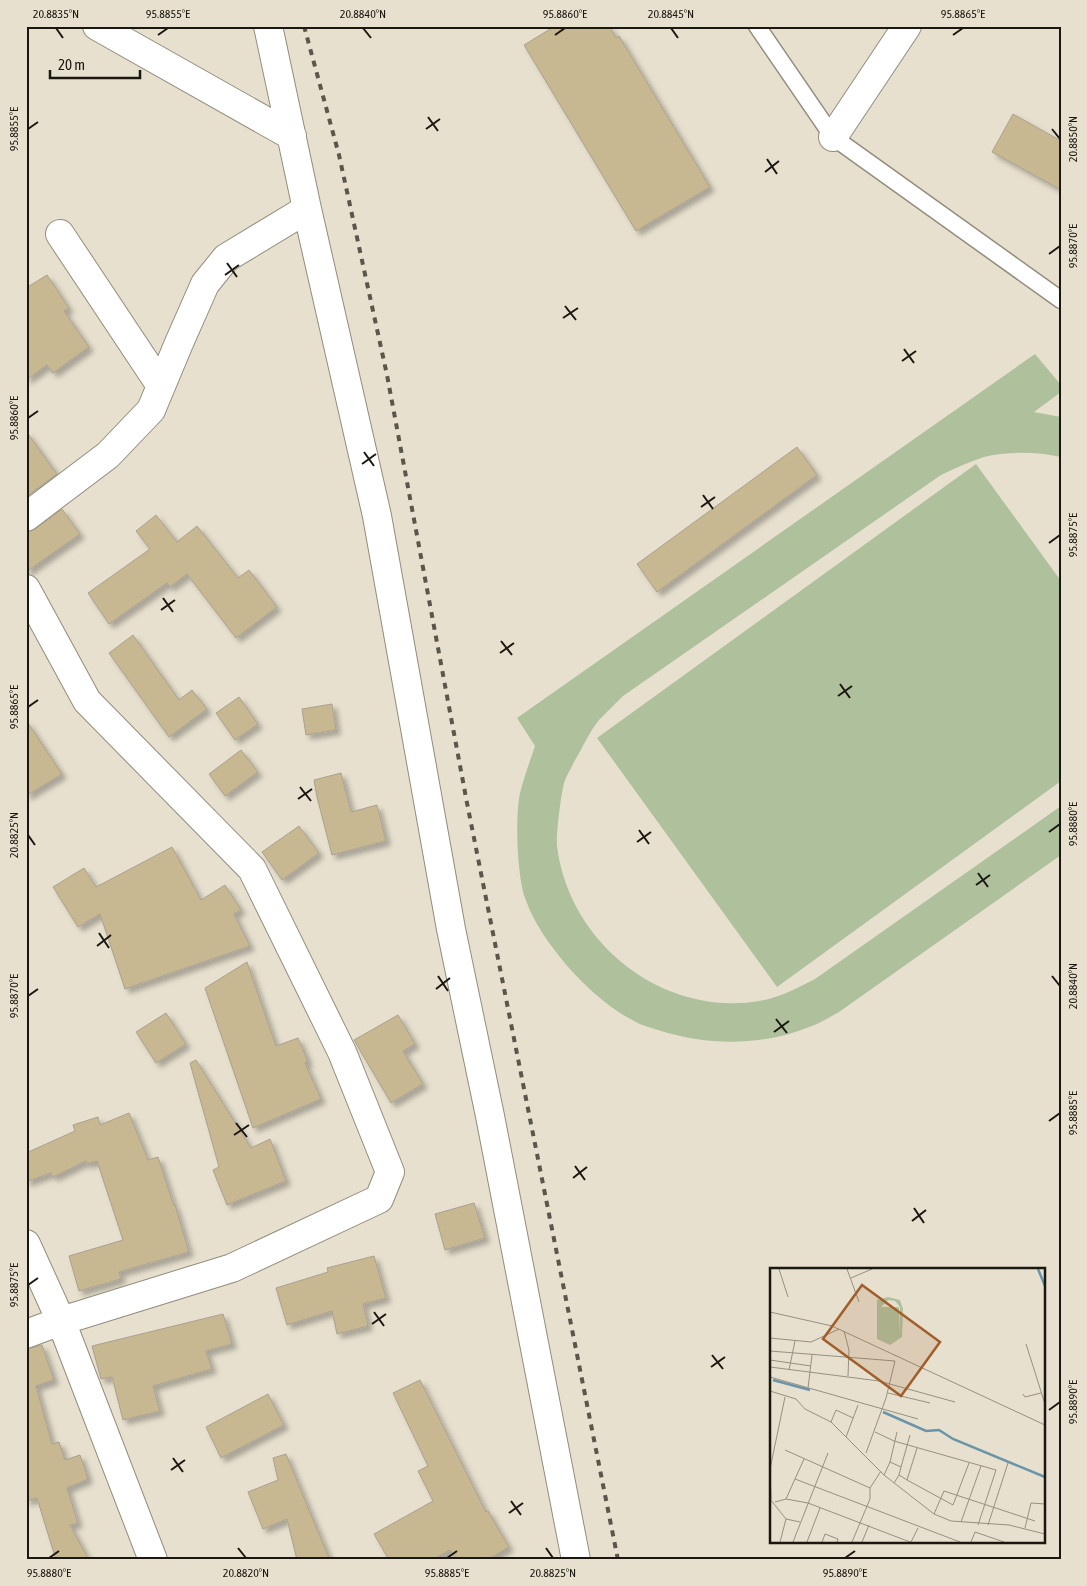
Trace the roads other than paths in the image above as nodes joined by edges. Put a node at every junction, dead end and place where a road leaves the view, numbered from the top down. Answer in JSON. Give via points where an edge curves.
{"nodes":[{"id":1,"x":96,"y":26,"type":"edge"},
{"id":2,"x":268,"y":26,"type":"edge"},
{"id":3,"x":757,"y":26,"type":"edge"},
{"id":4,"x":907,"y":26,"type":"edge"},
{"id":5,"x":292,"y":136,"type":"junction"},
{"id":6,"x":833,"y":137,"type":"junction"},
{"id":7,"x":307,"y":209,"type":"junction"},
{"id":8,"x":60,"y":234,"type":"dead end"},
{"id":9,"x":1061,"y":300,"type":"edge"},
{"id":10,"x":161,"y":386,"type":"junction"},
{"id":11,"x":26,"y":517,"type":"edge"},
{"id":12,"x":26,"y":589,"type":"edge"},
{"id":13,"x":26,"y":1244,"type":"edge"},
{"id":14,"x":61,"y":1321,"type":"junction"},
{"id":15,"x":26,"y":1334,"type":"edge"},
{"id":16,"x":153,"y":1560,"type":"edge"},
{"id":17,"x":576,"y":1560,"type":"edge"}],
"edges":[{"from":1,"to":5,"type":"street"},
{"from":2,"to":5,"type":"street"},
{"from":3,"to":6,"type":"lane"},
{"from":4,"to":6,"type":"street"},
{"from":5,"to":7,"type":"street"},
{"from":6,"to":9,"type":"lane"},
{"from":7,"to":10,"type":"street","via":[[226,258],[205,284]]},
{"from":7,"to":17,"type":"street","via":[[377,516],[451,929]]},
{"from":8,"to":10,"type":"street"},
{"from":10,"to":11,"type":"street","via":[[151,410],[108,455]]},
{"from":12,"to":14,"type":"street","via":[[87,701],[252,869],[342,1052],[390,1172],[378,1199],[232,1268]]},
{"from":13,"to":14,"type":"street"},
{"from":14,"to":15,"type":"street"},
{"from":14,"to":16,"type":"street"}]}
